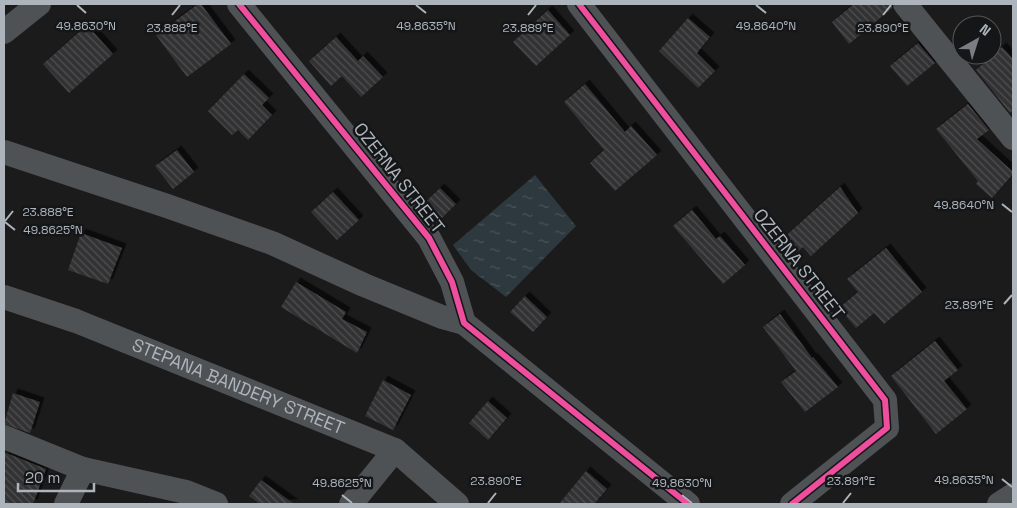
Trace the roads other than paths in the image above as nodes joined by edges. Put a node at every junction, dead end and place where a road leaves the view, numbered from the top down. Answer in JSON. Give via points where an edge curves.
{"nodes":[{"id":1,"x":40,"y":4,"type":"edge"},
{"id":2,"x":239,"y":4,"type":"edge"},
{"id":3,"x":579,"y":4,"type":"edge"},
{"id":4,"x":905,"y":4,"type":"edge"},
{"id":5,"x":4,"y":32,"type":"edge"},
{"id":6,"x":1013,"y":138,"type":"edge"},
{"id":7,"x":4,"y":152,"type":"edge"},
{"id":8,"x":4,"y":297,"type":"edge"},
{"id":9,"x":464,"y":323,"type":"junction"},
{"id":10,"x":4,"y":437,"type":"edge"},
{"id":11,"x":395,"y":450,"type":"junction"},
{"id":12,"x":83,"y":468,"type":"junction"},
{"id":13,"x":1013,"y":495,"type":"edge"},
{"id":14,"x":66,"y":504,"type":"edge"},
{"id":15,"x":216,"y":504,"type":"edge"},
{"id":16,"x":351,"y":504,"type":"edge"},
{"id":17,"x":457,"y":504,"type":"edge"},
{"id":18,"x":688,"y":504,"type":"edge"},
{"id":19,"x":792,"y":504,"type":"edge"},
{"id":20,"x":999,"y":504,"type":"edge"}],
"edges":[{"from":1,"to":5,"type":"street"},
{"from":2,"to":9,"type":"street","name":"OZERNA STREET","via":[[429,238],[452,282]]},
{"from":3,"to":19,"type":"street","name":"OZERNA STREET","via":[[884,400],[888,428]]},
{"from":4,"to":6,"type":"street"},
{"from":7,"to":9,"type":"street","via":[[272,243],[364,285]]},
{"from":8,"to":11,"type":"street","name":"STEPANA BANDERY STREET","via":[[76,321]]},
{"from":9,"to":18,"type":"street"},
{"from":10,"to":12,"type":"street"},
{"from":11,"to":16,"type":"street"},
{"from":11,"to":17,"type":"street","name":"STEPANA BANDERY STREET"},
{"from":12,"to":14,"type":"street"},
{"from":12,"to":15,"type":"street","via":[[186,492]]},
{"from":13,"to":20,"type":"street"}]}
